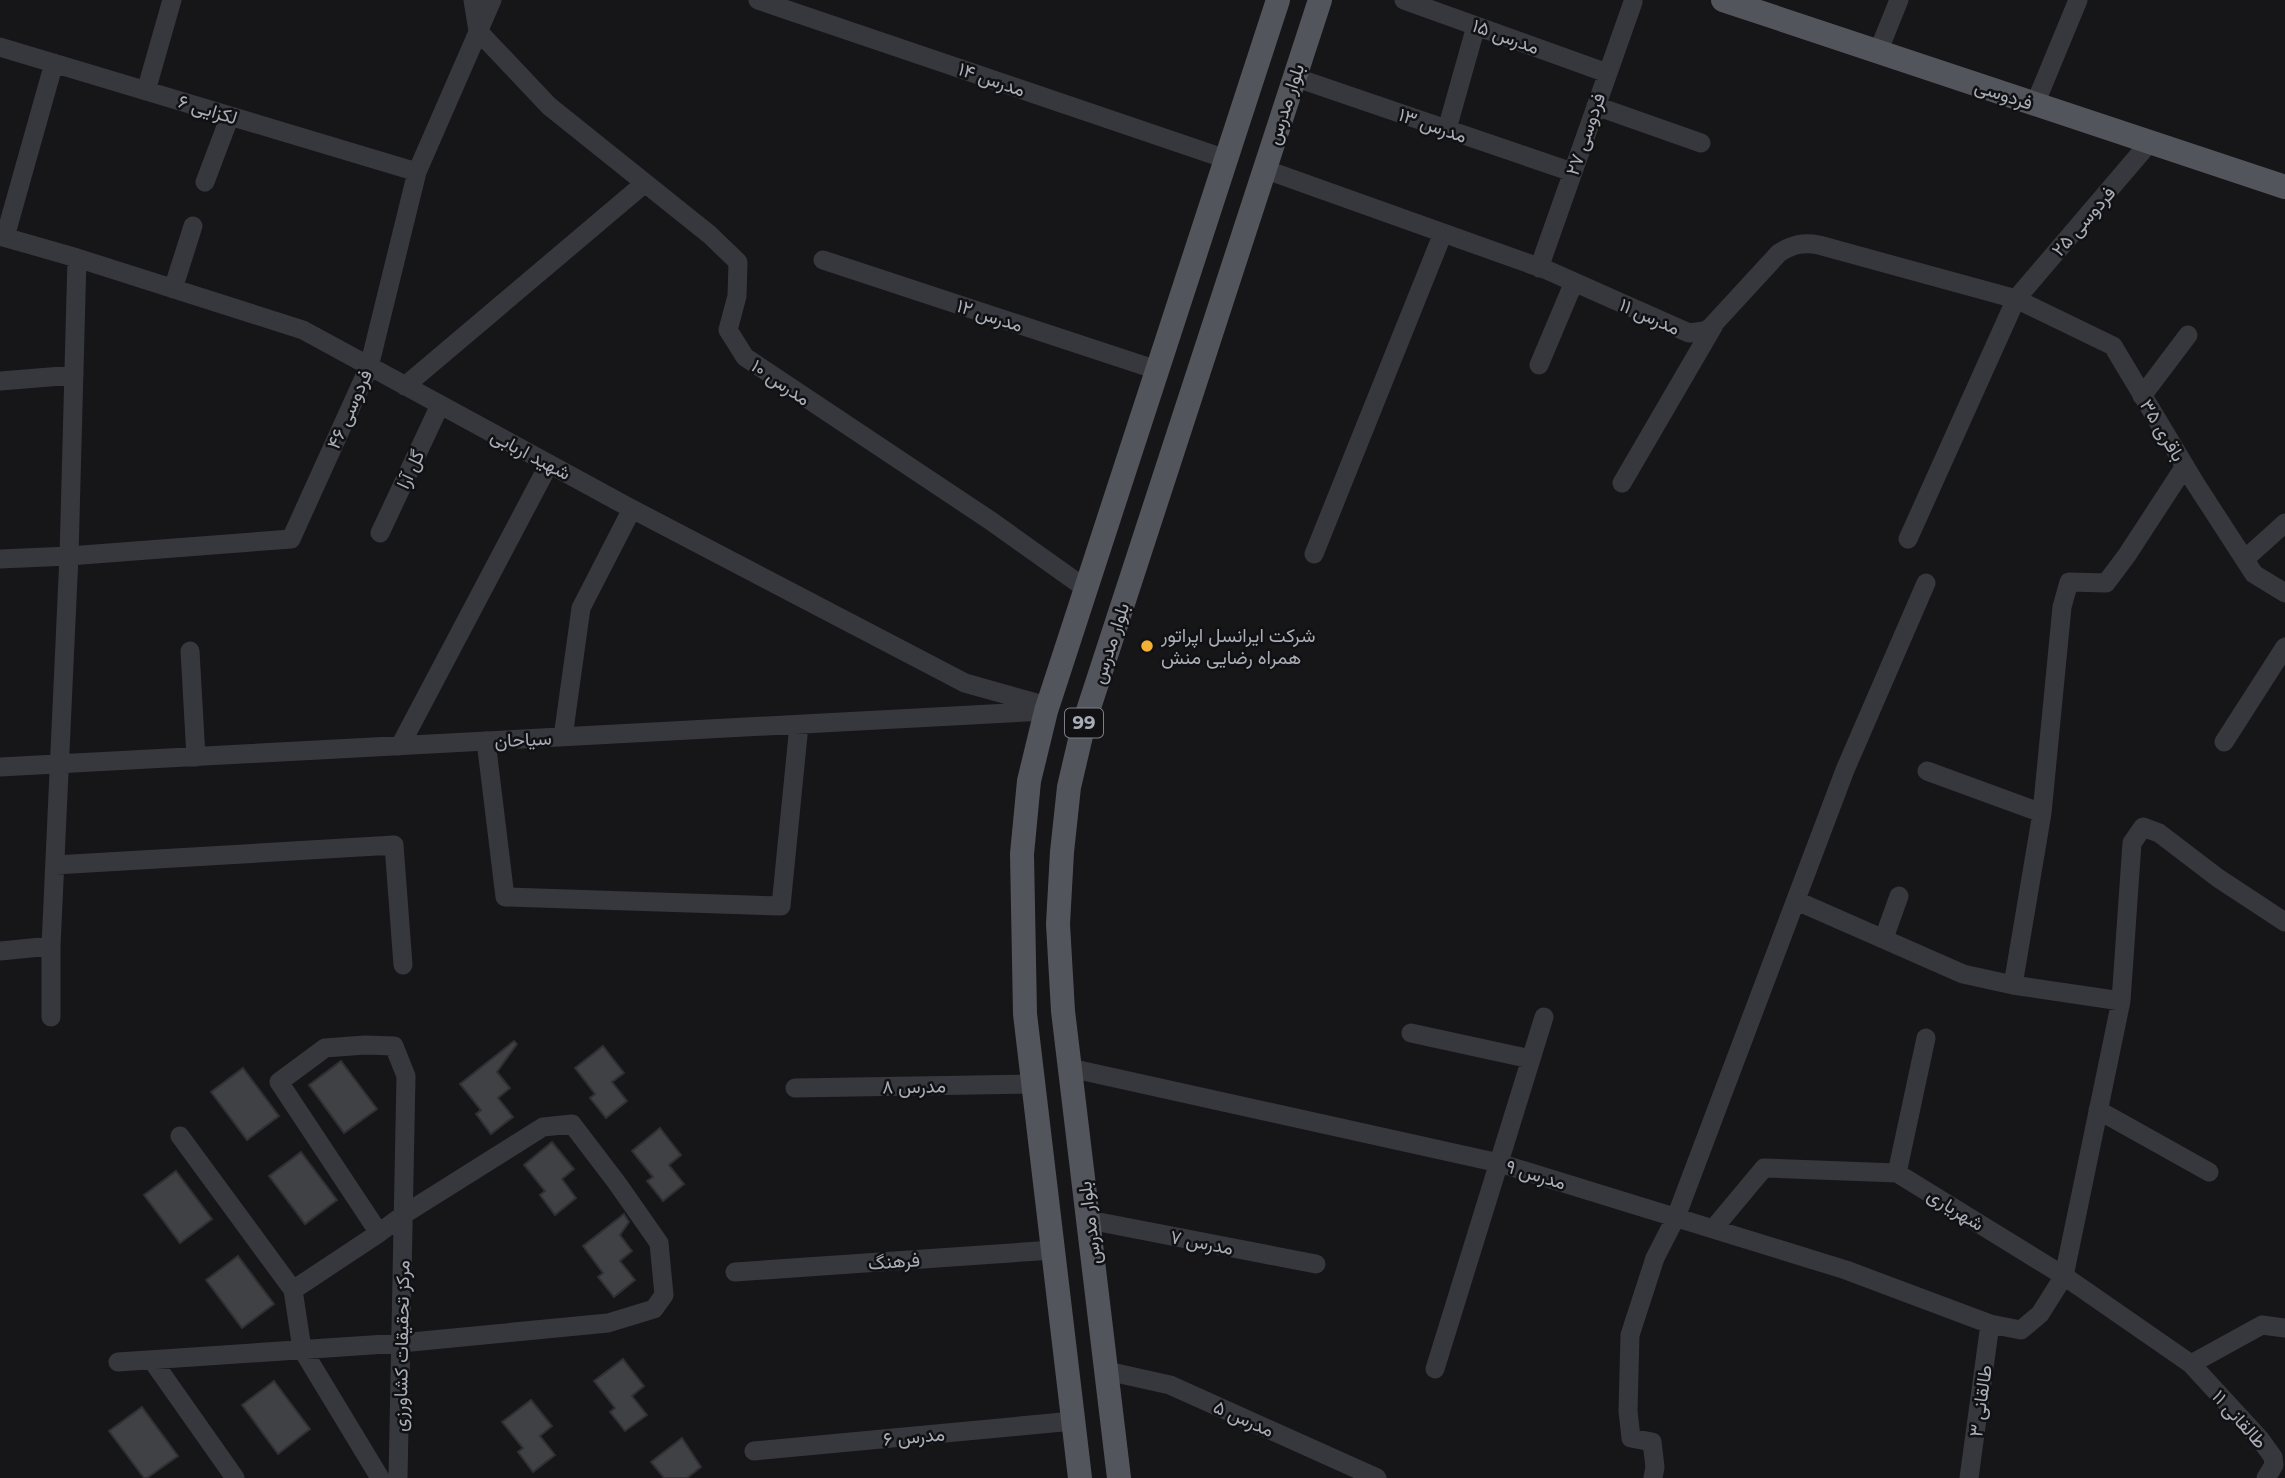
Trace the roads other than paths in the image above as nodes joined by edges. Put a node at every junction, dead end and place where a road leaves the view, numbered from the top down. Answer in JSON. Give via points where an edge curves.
{"nodes":[{"id":1,"x":172,"y":0,"type":"edge"},
{"id":2,"x":473,"y":0,"type":"edge"},
{"id":3,"x":492,"y":0,"type":"edge"},
{"id":4,"x":758,"y":0,"type":"edge"},
{"id":5,"x":1278,"y":0,"type":"edge"},
{"id":6,"x":1320,"y":0,"type":"edge"},
{"id":7,"x":1405,"y":0,"type":"edge"},
{"id":8,"x":1723,"y":0,"type":"edge"},
{"id":9,"x":1899,"y":0,"type":"edge"},
{"id":10,"x":2078,"y":0,"type":"edge"},
{"id":11,"x":1633,"y":2,"type":"dead end"},
{"id":12,"x":1476,"y":26,"type":"junction"},
{"id":13,"x":478,"y":31,"type":"junction"},
{"id":14,"x":0,"y":47,"type":"edge"},
{"id":15,"x":1878,"y":52,"type":"junction"},
{"id":16,"x":54,"y":63,"type":"junction"},
{"id":17,"x":1607,"y":73,"type":"junction"},
{"id":18,"x":1294,"y":77,"type":"junction"},
{"id":19,"x":146,"y":91,"type":"junction"},
{"id":20,"x":2035,"y":104,"type":"junction"},
{"id":21,"x":1595,"y":106,"type":"junction"},
{"id":22,"x":230,"y":116,"type":"junction"},
{"id":23,"x":1447,"y":130,"type":"junction"},
{"id":24,"x":2150,"y":142,"type":"junction"},
{"id":25,"x":1701,"y":143,"type":"dead end"},
{"id":26,"x":1226,"y":159,"type":"junction"},
{"id":27,"x":1264,"y":169,"type":"junction"},
{"id":28,"x":417,"y":172,"type":"junction"},
{"id":29,"x":1572,"y":172,"type":"junction"},
{"id":30,"x":205,"y":182,"type":"dead end"},
{"id":31,"x":645,"y":183,"type":"junction"},
{"id":32,"x":2285,"y":187,"type":"edge"},
{"id":33,"x":193,"y":226,"type":"dead end"},
{"id":34,"x":1443,"y":233,"type":"junction"},
{"id":35,"x":2,"y":237,"type":"edge"},
{"id":36,"x":77,"y":258,"type":"junction"},
{"id":37,"x":822,"y":260,"type":"dead end"},
{"id":38,"x":1539,"y":268,"type":"junction"},
{"id":39,"x":1574,"y":282,"type":"junction"},
{"id":40,"x":173,"y":289,"type":"junction"},
{"id":41,"x":2015,"y":299,"type":"junction"},
{"id":42,"x":1714,"y":324,"type":"junction"},
{"id":43,"x":2188,"y":335,"type":"dead end"},
{"id":44,"x":1539,"y":365,"type":"dead end"},
{"id":45,"x":369,"y":367,"type":"junction"},
{"id":46,"x":1157,"y":370,"type":"junction"},
{"id":47,"x":74,"y":374,"type":"junction"},
{"id":48,"x":0,"y":381,"type":"edge"},
{"id":49,"x":405,"y":386,"type":"junction"},
{"id":50,"x":2142,"y":396,"type":"junction"},
{"id":51,"x":440,"y":405,"type":"junction"},
{"id":52,"x":549,"y":464,"type":"junction"},
{"id":53,"x":2185,"y":466,"type":"junction"},
{"id":54,"x":1622,"y":483,"type":"dead end"},
{"id":55,"x":632,"y":509,"type":"junction"},
{"id":56,"x":2285,"y":523,"type":"edge"},
{"id":57,"x":380,"y":533,"type":"dead end"},
{"id":58,"x":1908,"y":539,"type":"dead end"},
{"id":59,"x":1314,"y":554,"type":"dead end"},
{"id":60,"x":69,"y":556,"type":"junction"},
{"id":61,"x":0,"y":559,"type":"edge"},
{"id":62,"x":2245,"y":559,"type":"junction"},
{"id":63,"x":1926,"y":583,"type":"dead end"},
{"id":64,"x":1085,"y":588,"type":"junction"},
{"id":65,"x":2285,"y":593,"type":"edge"},
{"id":66,"x":2285,"y":647,"type":"edge"},
{"id":67,"x":190,"y":651,"type":"dead end"},
{"id":68,"x":986,"y":689,"type":"junction"},
{"id":69,"x":1047,"y":709,"type":"junction"},
{"id":70,"x":982,"y":715,"type":"junction"},
{"id":71,"x":799,"y":724,"type":"junction"},
{"id":72,"x":563,"y":737,"type":"junction"},
{"id":73,"x":486,"y":741,"type":"junction"},
{"id":74,"x":2224,"y":742,"type":"dead end"},
{"id":75,"x":400,"y":746,"type":"junction"},
{"id":76,"x":196,"y":757,"type":"junction"},
{"id":77,"x":59,"y":764,"type":"junction"},
{"id":78,"x":0,"y":767,"type":"edge"},
{"id":79,"x":1927,"y":771,"type":"dead end"},
{"id":80,"x":2042,"y":813,"type":"junction"},
{"id":81,"x":55,"y":865,"type":"junction"},
{"id":82,"x":1899,"y":896,"type":"dead end"},
{"id":83,"x":1797,"y":901,"type":"junction"},
{"id":84,"x":2285,"y":922,"type":"edge"},
{"id":85,"x":1884,"y":938,"type":"junction"},
{"id":86,"x":51,"y":946,"type":"junction"},
{"id":87,"x":0,"y":951,"type":"edge"},
{"id":88,"x":403,"y":965,"type":"dead end"},
{"id":89,"x":2013,"y":985,"type":"junction"},
{"id":90,"x":2120,"y":1001,"type":"junction"},
{"id":91,"x":51,"y":1017,"type":"dead end"},
{"id":92,"x":1544,"y":1017,"type":"dead end"},
{"id":93,"x":1411,"y":1033,"type":"dead end"},
{"id":94,"x":1926,"y":1038,"type":"dead end"},
{"id":95,"x":1531,"y":1059,"type":"junction"},
{"id":96,"x":1070,"y":1068,"type":"junction"},
{"id":97,"x":1033,"y":1084,"type":"junction"},
{"id":98,"x":795,"y":1088,"type":"dead end"},
{"id":99,"x":2098,"y":1110,"type":"junction"},
{"id":100,"x":180,"y":1136,"type":"dead end"},
{"id":101,"x":1499,"y":1163,"type":"junction"},
{"id":102,"x":2209,"y":1172,"type":"dead end"},
{"id":103,"x":1897,"y":1173,"type":"junction"},
{"id":104,"x":403,"y":1215,"type":"junction"},
{"id":105,"x":1676,"y":1217,"type":"junction"},
{"id":106,"x":1089,"y":1220,"type":"junction"},
{"id":107,"x":1713,"y":1229,"type":"junction"},
{"id":108,"x":379,"y":1233,"type":"junction"},
{"id":109,"x":1053,"y":1250,"type":"junction"},
{"id":110,"x":1316,"y":1264,"type":"dead end"},
{"id":111,"x":735,"y":1272,"type":"dead end"},
{"id":112,"x":2064,"y":1276,"type":"junction"},
{"id":113,"x":293,"y":1290,"type":"junction"},
{"id":114,"x":1990,"y":1324,"type":"junction"},
{"id":115,"x":2285,"y":1328,"type":"edge"},
{"id":116,"x":401,"y":1343,"type":"junction"},
{"id":117,"x":302,"y":1349,"type":"junction"},
{"id":118,"x":152,"y":1360,"type":"junction"},
{"id":119,"x":118,"y":1362,"type":"dead end"},
{"id":120,"x":2191,"y":1364,"type":"junction"},
{"id":121,"x":1435,"y":1369,"type":"dead end"},
{"id":122,"x":1107,"y":1370,"type":"junction"},
{"id":123,"x":1073,"y":1421,"type":"junction"},
{"id":124,"x":754,"y":1451,"type":"dead end"},
{"id":125,"x":235,"y":1478,"type":"edge"},
{"id":126,"x":380,"y":1478,"type":"edge"},
{"id":127,"x":398,"y":1478,"type":"edge"},
{"id":128,"x":1080,"y":1478,"type":"edge"},
{"id":129,"x":1119,"y":1478,"type":"edge"},
{"id":130,"x":1377,"y":1478,"type":"edge"},
{"id":131,"x":1653,"y":1478,"type":"edge"},
{"id":132,"x":1969,"y":1478,"type":"edge"},
{"id":133,"x":2266,"y":1478,"type":"edge"}],
"edges":[{"from":1,"to":19,"type":"street"},
{"from":2,"to":13,"type":"street"},
{"from":3,"to":13,"type":"street","name":"فردوسی ۴۶"},
{"from":4,"to":26,"type":"street","name":"مدرس ۱۴"},
{"from":5,"to":26,"type":"main road","name":"بلوار مدرس","number":"99"},
{"from":6,"to":18,"type":"main road","name":"بلوار مدرس","number":"99"},
{"from":7,"to":12,"type":"street","name":"مدرس ۱۵"},
{"from":8,"to":15,"type":"main road","name":"فردوسی"},
{"from":9,"to":15,"type":"street"},
{"from":10,"to":20,"type":"street"},
{"from":11,"to":17,"type":"street","name":"فردوسی ۲۷"},
{"from":12,"to":17,"type":"street","name":"مدرس ۱۵"},
{"from":12,"to":23,"type":"street"},
{"from":13,"to":28,"type":"street","name":"فردوسی ۴۶"},
{"from":13,"to":31,"type":"street","name":"مدرس ۱۰","via":[[549,106]]},
{"from":14,"to":16,"type":"street","name":"لکزایی ۶"},
{"from":15,"to":20,"type":"main road","name":"فردوسی"},
{"from":16,"to":19,"type":"street","name":"لکزایی ۶"},
{"from":16,"to":35,"type":"street"},
{"from":17,"to":21,"type":"street","name":"فردوسی ۲۷"},
{"from":18,"to":23,"type":"street","name":"مدرس ۱۳"},
{"from":18,"to":27,"type":"main road","name":"بلوار مدرس","number":"99"},
{"from":19,"to":22,"type":"street","name":"لکزایی ۶"},
{"from":20,"to":24,"type":"main road","name":"فردوسی"},
{"from":21,"to":25,"type":"street"},
{"from":21,"to":29,"type":"street","name":"فردوسی ۲۷"},
{"from":22,"to":28,"type":"street","name":"لکزایی ۶"},
{"from":22,"to":30,"type":"street"},
{"from":23,"to":29,"type":"street","name":"مدرس ۱۳"},
{"from":24,"to":32,"type":"main road","name":"فردوسی"},
{"from":24,"to":41,"type":"street","name":"فردوسی ۲۵"},
{"from":26,"to":46,"type":"main road","name":"بلوار مدرس","number":"99"},
{"from":27,"to":34,"type":"street","name":"مدرس ۱۱"},
{"from":27,"to":96,"type":"main road","name":"بلوار مدرس","number":"99","via":[[1084,723],[1069,786],[1058,924]]},
{"from":28,"to":45,"type":"street","name":"فردوسی ۴۶"},
{"from":29,"to":38,"type":"street","name":"فردوسی ۲۷"},
{"from":31,"to":49,"type":"street"},
{"from":31,"to":64,"type":"street","name":"مدرس ۱۰","via":[[738,262],[737,296],[728,330],[745,357]]},
{"from":33,"to":40,"type":"street"},
{"from":34,"to":38,"type":"street","name":"مدرس ۱۱"},
{"from":34,"to":59,"type":"street"},
{"from":35,"to":36,"type":"street","name":"شهید اربابی"},
{"from":36,"to":40,"type":"street","name":"شهید اربابی"},
{"from":36,"to":47,"type":"street"},
{"from":37,"to":46,"type":"street","name":"مدرس ۱۲"},
{"from":38,"to":39,"type":"street","name":"مدرس ۱۱"},
{"from":39,"to":42,"type":"street","name":"مدرس ۱۱","via":[[1689,333]]},
{"from":39,"to":44,"type":"street"},
{"from":40,"to":45,"type":"street","name":"شهید اربابی","via":[[303,330]]},
{"from":41,"to":42,"type":"street","via":[[1804,243],[1779,253]]},
{"from":41,"to":50,"type":"street","name":"باقری ۳۵","via":[[2113,346]]},
{"from":41,"to":58,"type":"street","name":"فردوسی ۲۵"},
{"from":42,"to":54,"type":"street"},
{"from":43,"to":50,"type":"street"},
{"from":45,"to":49,"type":"street","name":"شهید اربابی"},
{"from":45,"to":60,"type":"street","name":"فردوسی ۴۶","via":[[291,539]]},
{"from":46,"to":64,"type":"main road","name":"بلوار مدرس","number":"99"},
{"from":47,"to":48,"type":"street"},
{"from":47,"to":60,"type":"street"},
{"from":49,"to":51,"type":"street","name":"شهید اربابی"},
{"from":50,"to":53,"type":"street","name":"باقری ۳۵"},
{"from":51,"to":52,"type":"street","name":"شهید اربابی"},
{"from":51,"to":57,"type":"street","name":"گل آرا"},
{"from":52,"to":55,"type":"street","name":"شهید اربابی"},
{"from":52,"to":75,"type":"street"},
{"from":53,"to":62,"type":"street","name":"باقری ۳۵"},
{"from":53,"to":80,"type":"street","via":[[2106,583],[2069,582],[2062,607]]},
{"from":55,"to":68,"type":"street","name":"شهید اربابی","via":[[965,683]]},
{"from":55,"to":72,"type":"street","via":[[582,608]]},
{"from":56,"to":62,"type":"street"},
{"from":60,"to":61,"type":"street","name":"فردوسی ۴۶"},
{"from":60,"to":77,"type":"street"},
{"from":62,"to":65,"type":"street","name":"باقری ۳۵","via":[[2255,574]]},
{"from":63,"to":83,"type":"street","via":[[1845,770]]},
{"from":64,"to":69,"type":"main road","name":"بلوار مدرس","number":"99"},
{"from":66,"to":74,"type":"street"},
{"from":67,"to":76,"type":"street"},
{"from":68,"to":69,"type":"street","name":"شهید اربابی"},
{"from":68,"to":70,"type":"street"},
{"from":69,"to":70,"type":"street","name":"سیاحان"},
{"from":69,"to":97,"type":"main road","name":"بلوار مدرس","number":"99","via":[[1029,781],[1022,854],[1025,1014]]},
{"from":70,"to":71,"type":"street","name":"سیاحان"},
{"from":71,"to":72,"type":"street","name":"سیاحان"},
{"from":71,"to":73,"type":"street","via":[[781,906],[505,897]]},
{"from":72,"to":73,"type":"street","name":"سیاحان"},
{"from":73,"to":75,"type":"street","name":"سیاحان"},
{"from":75,"to":76,"type":"street","name":"سیاحان"},
{"from":76,"to":77,"type":"street","name":"سیاحان"},
{"from":77,"to":78,"type":"street","name":"سیاحان"},
{"from":77,"to":81,"type":"street"},
{"from":79,"to":80,"type":"street"},
{"from":80,"to":89,"type":"street"},
{"from":81,"to":86,"type":"street"},
{"from":81,"to":88,"type":"street","via":[[394,845]]},
{"from":82,"to":85,"type":"street"},
{"from":83,"to":85,"type":"street"},
{"from":83,"to":105,"type":"street"},
{"from":84,"to":90,"type":"street","via":[[2159,833],[2143,827],[2132,843]]},
{"from":85,"to":89,"type":"street","via":[[1963,974]]},
{"from":86,"to":87,"type":"street"},
{"from":86,"to":91,"type":"street"},
{"from":89,"to":90,"type":"street"},
{"from":90,"to":99,"type":"street"},
{"from":92,"to":95,"type":"street"},
{"from":93,"to":95,"type":"street"},
{"from":94,"to":103,"type":"street"},
{"from":95,"to":101,"type":"street"},
{"from":96,"to":101,"type":"street","name":"مدرس ۹"},
{"from":96,"to":106,"type":"main road","name":"بلوار مدرس","number":"99"},
{"from":97,"to":98,"type":"street","name":"مدرس ۸"},
{"from":97,"to":109,"type":"main road","name":"بلوار مدرس","number":"99"},
{"from":99,"to":102,"type":"street"},
{"from":99,"to":112,"type":"street"},
{"from":100,"to":113,"type":"street"},
{"from":101,"to":105,"type":"street","name":"مدرس ۹"},
{"from":101,"to":121,"type":"street"},
{"from":103,"to":107,"type":"street","name":"شهریاری","via":[[1764,1168]]},
{"from":103,"to":112,"type":"street","name":"شهریاری"},
{"from":104,"to":108,"type":"street"},
{"from":104,"to":108,"type":"street","name":"مرکز تحقیقات کشاورزی","via":[[406,1076],[394,1046],[325,1048],[279,1082]]},
{"from":104,"to":116,"type":"street","name":"مرکز تحقیقات کشاورزی"},
{"from":104,"to":116,"type":"street","via":[[542,1128],[572,1124],[659,1243],[664,1295],[654,1309],[608,1323]]},
{"from":105,"to":107,"type":"street","name":"مدرس ۹"},
{"from":105,"to":131,"type":"street","via":[[1655,1258],[1630,1335],[1631,1438],[1652,1442]]},
{"from":106,"to":110,"type":"street","name":"مدرس ۷"},
{"from":106,"to":122,"type":"main road","name":"بلوار مدرس","number":"99"},
{"from":107,"to":114,"type":"street","name":"مدرس ۹","via":[[1846,1270]]},
{"from":108,"to":113,"type":"street"},
{"from":109,"to":111,"type":"street","name":"فرهنگ"},
{"from":109,"to":123,"type":"main road","name":"بلوار مدرس","number":"99"},
{"from":112,"to":114,"type":"street","name":"مدرس ۹","via":[[2040,1314],[2021,1330]]},
{"from":112,"to":120,"type":"street","name":"شهریاری"},
{"from":113,"to":117,"type":"street"},
{"from":114,"to":132,"type":"street","name":"طالقانی ۳"},
{"from":115,"to":120,"type":"street","via":[[2262,1325]]},
{"from":116,"to":117,"type":"street"},
{"from":116,"to":127,"type":"street","name":"مرکز تحقیقات کشاورزی"},
{"from":117,"to":118,"type":"street"},
{"from":117,"to":126,"type":"street"},
{"from":118,"to":119,"type":"street"},
{"from":118,"to":125,"type":"street"},
{"from":120,"to":133,"type":"street","name":"طالقانی ۱۱","via":[[2270,1452],[2274,1465]]},
{"from":122,"to":129,"type":"main road","name":"بلوار مدرس","number":"99"},
{"from":122,"to":130,"type":"street","name":"مدرس ۵","via":[[1170,1385]]},
{"from":123,"to":124,"type":"street","name":"مدرس ۶"},
{"from":123,"to":128,"type":"main road","name":"بلوار مدرس","number":"99"}]}
